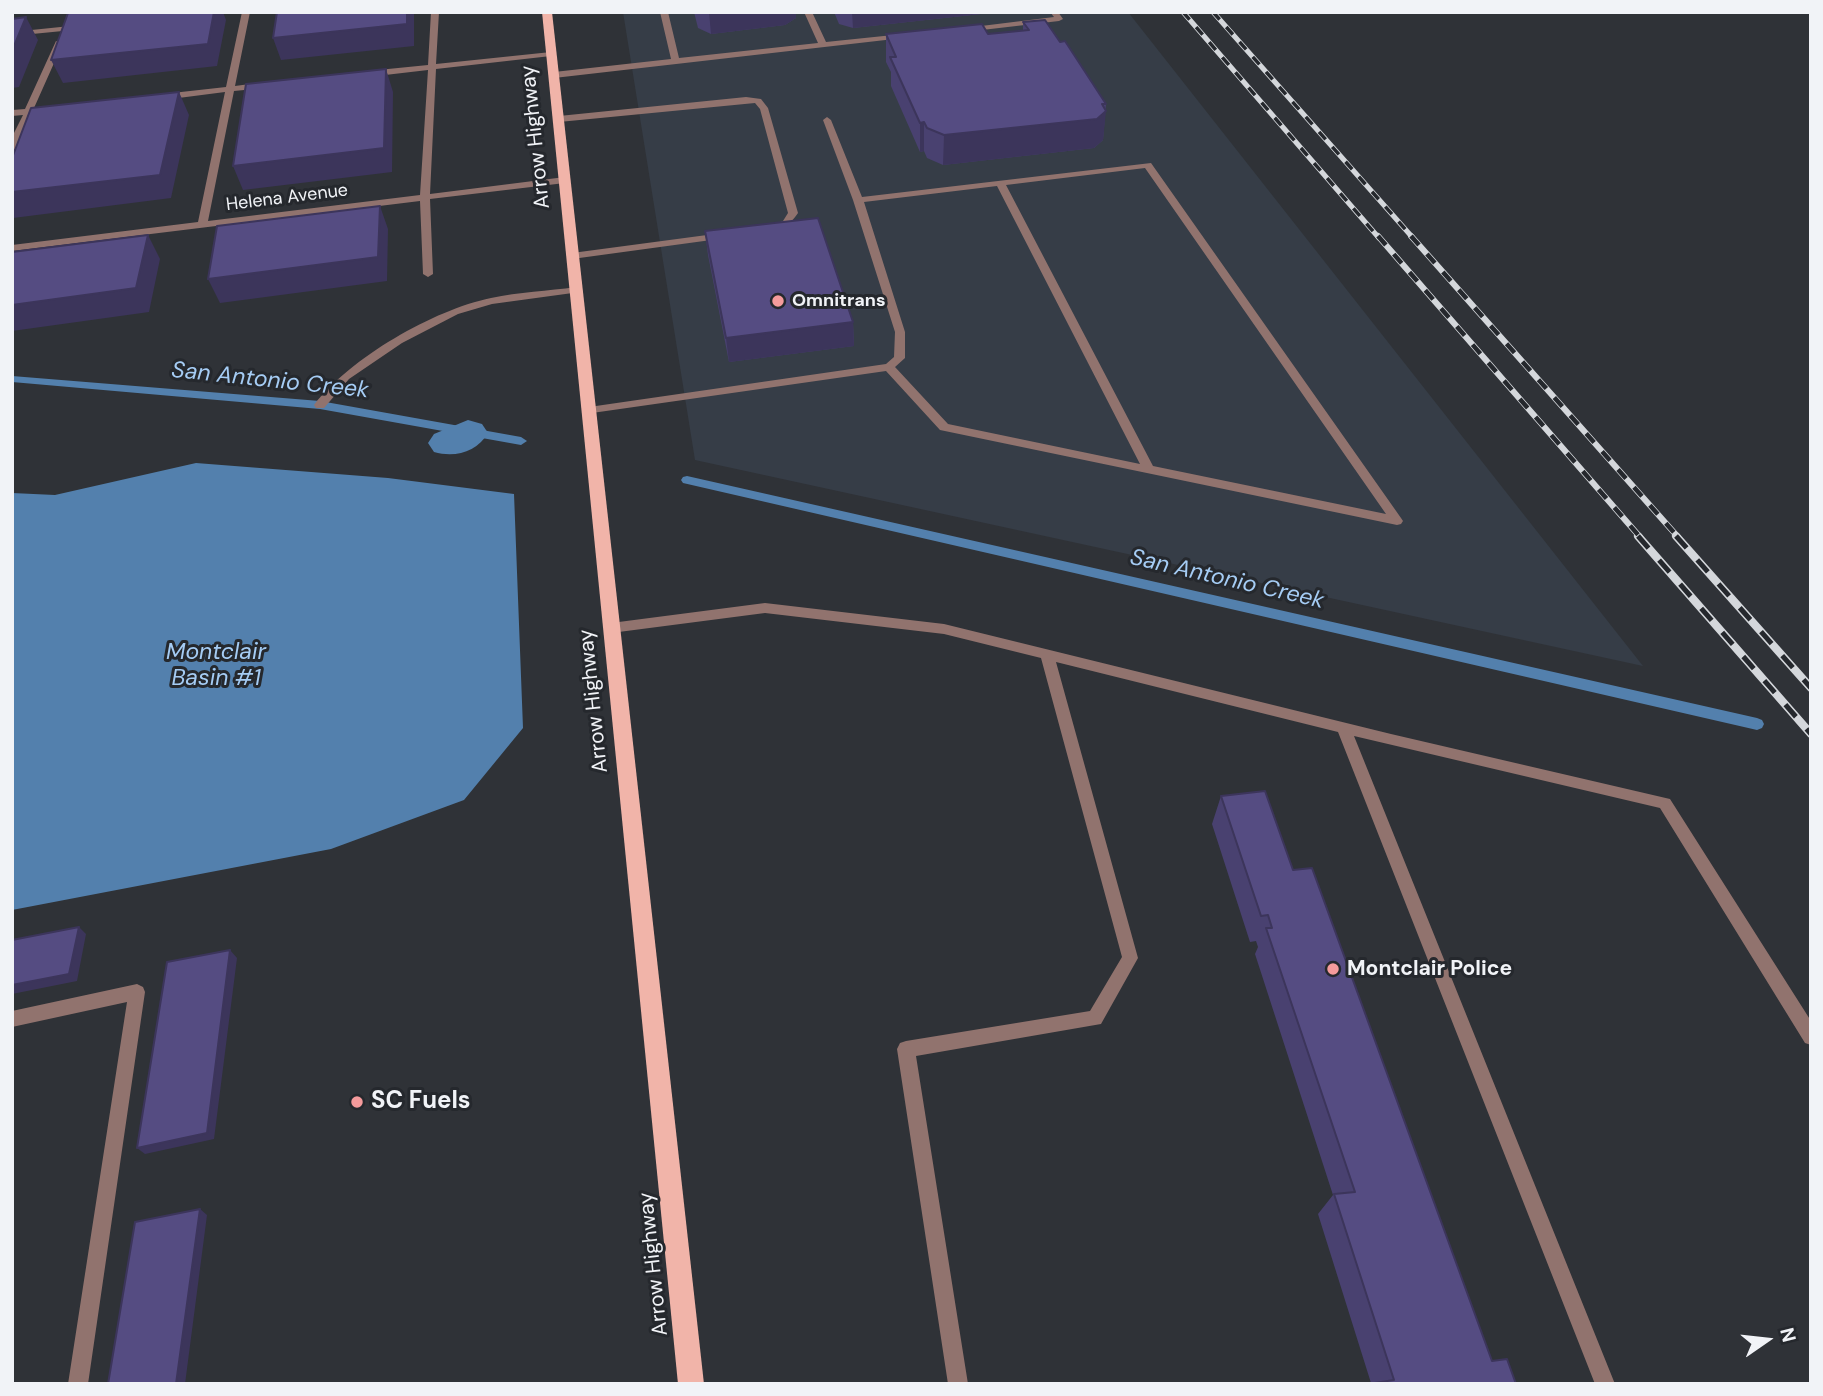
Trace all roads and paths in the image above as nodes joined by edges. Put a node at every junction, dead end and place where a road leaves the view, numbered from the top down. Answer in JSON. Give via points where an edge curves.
{"nodes":[{"id":1,"x":246,"y":12,"type":"edge"},
{"id":2,"x":435,"y":12,"type":"edge"},
{"id":3,"x":547,"y":12,"type":"edge"},
{"id":4,"x":664,"y":12,"type":"edge"},
{"id":5,"x":808,"y":12,"type":"edge"},
{"id":6,"x":1054,"y":12,"type":"edge"},
{"id":7,"x":92,"y":26,"type":"edge"},
{"id":8,"x":65,"y":29,"type":"junction"},
{"id":9,"x":948,"y":32,"type":"edge"},
{"id":10,"x":12,"y":34,"type":"edge"},
{"id":11,"x":920,"y":35,"type":"edge"},
{"id":12,"x":823,"y":45,"type":"junction"},
{"id":13,"x":551,"y":54,"type":"junction"},
{"id":14,"x":676,"y":62,"type":"junction"},
{"id":15,"x":433,"y":67,"type":"junction"},
{"id":16,"x":554,"y":75,"type":"junction"},
{"id":17,"x":352,"y":76,"type":"edge"},
{"id":18,"x":272,"y":85,"type":"edge"},
{"id":19,"x":231,"y":89,"type":"junction"},
{"id":20,"x":150,"y":98,"type":"edge"},
{"id":21,"x":56,"y":108,"type":"edge"},
{"id":22,"x":29,"y":111,"type":"junction"},
{"id":23,"x":12,"y":113,"type":"edge"},
{"id":24,"x":559,"y":119,"type":"junction"},
{"id":25,"x":827,"y":120,"type":"dead end"},
{"id":26,"x":12,"y":148,"type":"edge"},
{"id":27,"x":565,"y":180,"type":"junction"},
{"id":28,"x":1000,"y":183,"type":"junction"},
{"id":29,"x":425,"y":197,"type":"junction"},
{"id":30,"x":858,"y":200,"type":"junction"},
{"id":31,"x":202,"y":225,"type":"junction"},
{"id":32,"x":759,"y":231,"type":"edge"},
{"id":33,"x":734,"y":234,"type":"edge"},
{"id":34,"x":12,"y":248,"type":"edge"},
{"id":35,"x":572,"y":256,"type":"junction"},
{"id":36,"x":428,"y":274,"type":"dead end"},
{"id":37,"x":576,"y":290,"type":"junction"},
{"id":38,"x":889,"y":367,"type":"junction"},
{"id":39,"x":320,"y":405,"type":"dead end"},
{"id":40,"x":589,"y":411,"type":"junction"},
{"id":41,"x":1149,"y":470,"type":"junction"},
{"id":42,"x":611,"y":628,"type":"junction"},
{"id":43,"x":1047,"y":655,"type":"junction"},
{"id":44,"x":1343,"y":728,"type":"junction"},
{"id":45,"x":12,"y":1019,"type":"edge"},
{"id":46,"x":1811,"y":1037,"type":"edge"},
{"id":47,"x":78,"y":1384,"type":"edge"},
{"id":48,"x":691,"y":1384,"type":"edge"},
{"id":49,"x":958,"y":1384,"type":"edge"},
{"id":50,"x":1605,"y":1384,"type":"edge"}],
"edges":[{"from":1,"to":19,"type":"lane"},
{"from":2,"to":15,"type":"lane"},
{"from":3,"to":13,"type":"main road","name":"Arrow Highway"},
{"from":4,"to":14,"type":"lane"},
{"from":5,"to":12,"type":"lane"},
{"from":6,"to":9,"type":"lane","via":[[1059,19]]},
{"from":7,"to":8,"type":"lane"},
{"from":8,"to":10,"type":"lane"},
{"from":8,"to":22,"type":"lane"},
{"from":11,"to":12,"type":"lane"},
{"from":12,"to":14,"type":"lane"},
{"from":13,"to":15,"type":"lane"},
{"from":13,"to":16,"type":"main road","name":"Arrow Highway"},
{"from":14,"to":16,"type":"lane"},
{"from":15,"to":17,"type":"lane"},
{"from":15,"to":29,"type":"lane"},
{"from":16,"to":24,"type":"main road","name":"Arrow Highway"},
{"from":18,"to":19,"type":"lane"},
{"from":19,"to":20,"type":"lane"},
{"from":19,"to":31,"type":"lane"},
{"from":21,"to":22,"type":"lane"},
{"from":22,"to":23,"type":"lane"},
{"from":22,"to":26,"type":"lane"},
{"from":24,"to":27,"type":"main road","name":"Arrow Highway"},
{"from":24,"to":32,"type":"lane","via":[[758,101],[764,108],[793,213],[786,223]]},
{"from":25,"to":30,"type":"lane"},
{"from":27,"to":29,"type":"lane","name":"Helena Avenue"},
{"from":27,"to":35,"type":"main road","name":"Arrow Highway"},
{"from":28,"to":30,"type":"lane"},
{"from":28,"to":41,"type":"lane"},
{"from":28,"to":41,"type":"lane","via":[[1148,164],[1397,521]]},
{"from":29,"to":31,"type":"lane","name":"Helena Avenue"},
{"from":29,"to":36,"type":"lane"},
{"from":30,"to":38,"type":"lane","via":[[900,332],[899,358]]},
{"from":31,"to":34,"type":"lane","name":"Helena Avenue"},
{"from":33,"to":35,"type":"lane"},
{"from":35,"to":37,"type":"main road","name":"Arrow Highway"},
{"from":37,"to":39,"type":"lane","via":[[491,300],[454,312],[398,341],[345,377]]},
{"from":37,"to":40,"type":"main road","name":"Arrow Highway"},
{"from":38,"to":40,"type":"lane"},
{"from":38,"to":41,"type":"lane","via":[[944,427]]},
{"from":40,"to":42,"type":"main road","name":"Arrow Highway"},
{"from":42,"to":43,"type":"lane","via":[[765,608],[944,629]]},
{"from":42,"to":48,"type":"main road","name":"Arrow Highway"},
{"from":43,"to":44,"type":"lane"},
{"from":43,"to":49,"type":"lane","via":[[1130,958],[1095,1018],[906,1049]]},
{"from":44,"to":46,"type":"lane","via":[[1665,803]]},
{"from":44,"to":50,"type":"lane"},
{"from":45,"to":47,"type":"lane","via":[[138,992]]}]}
